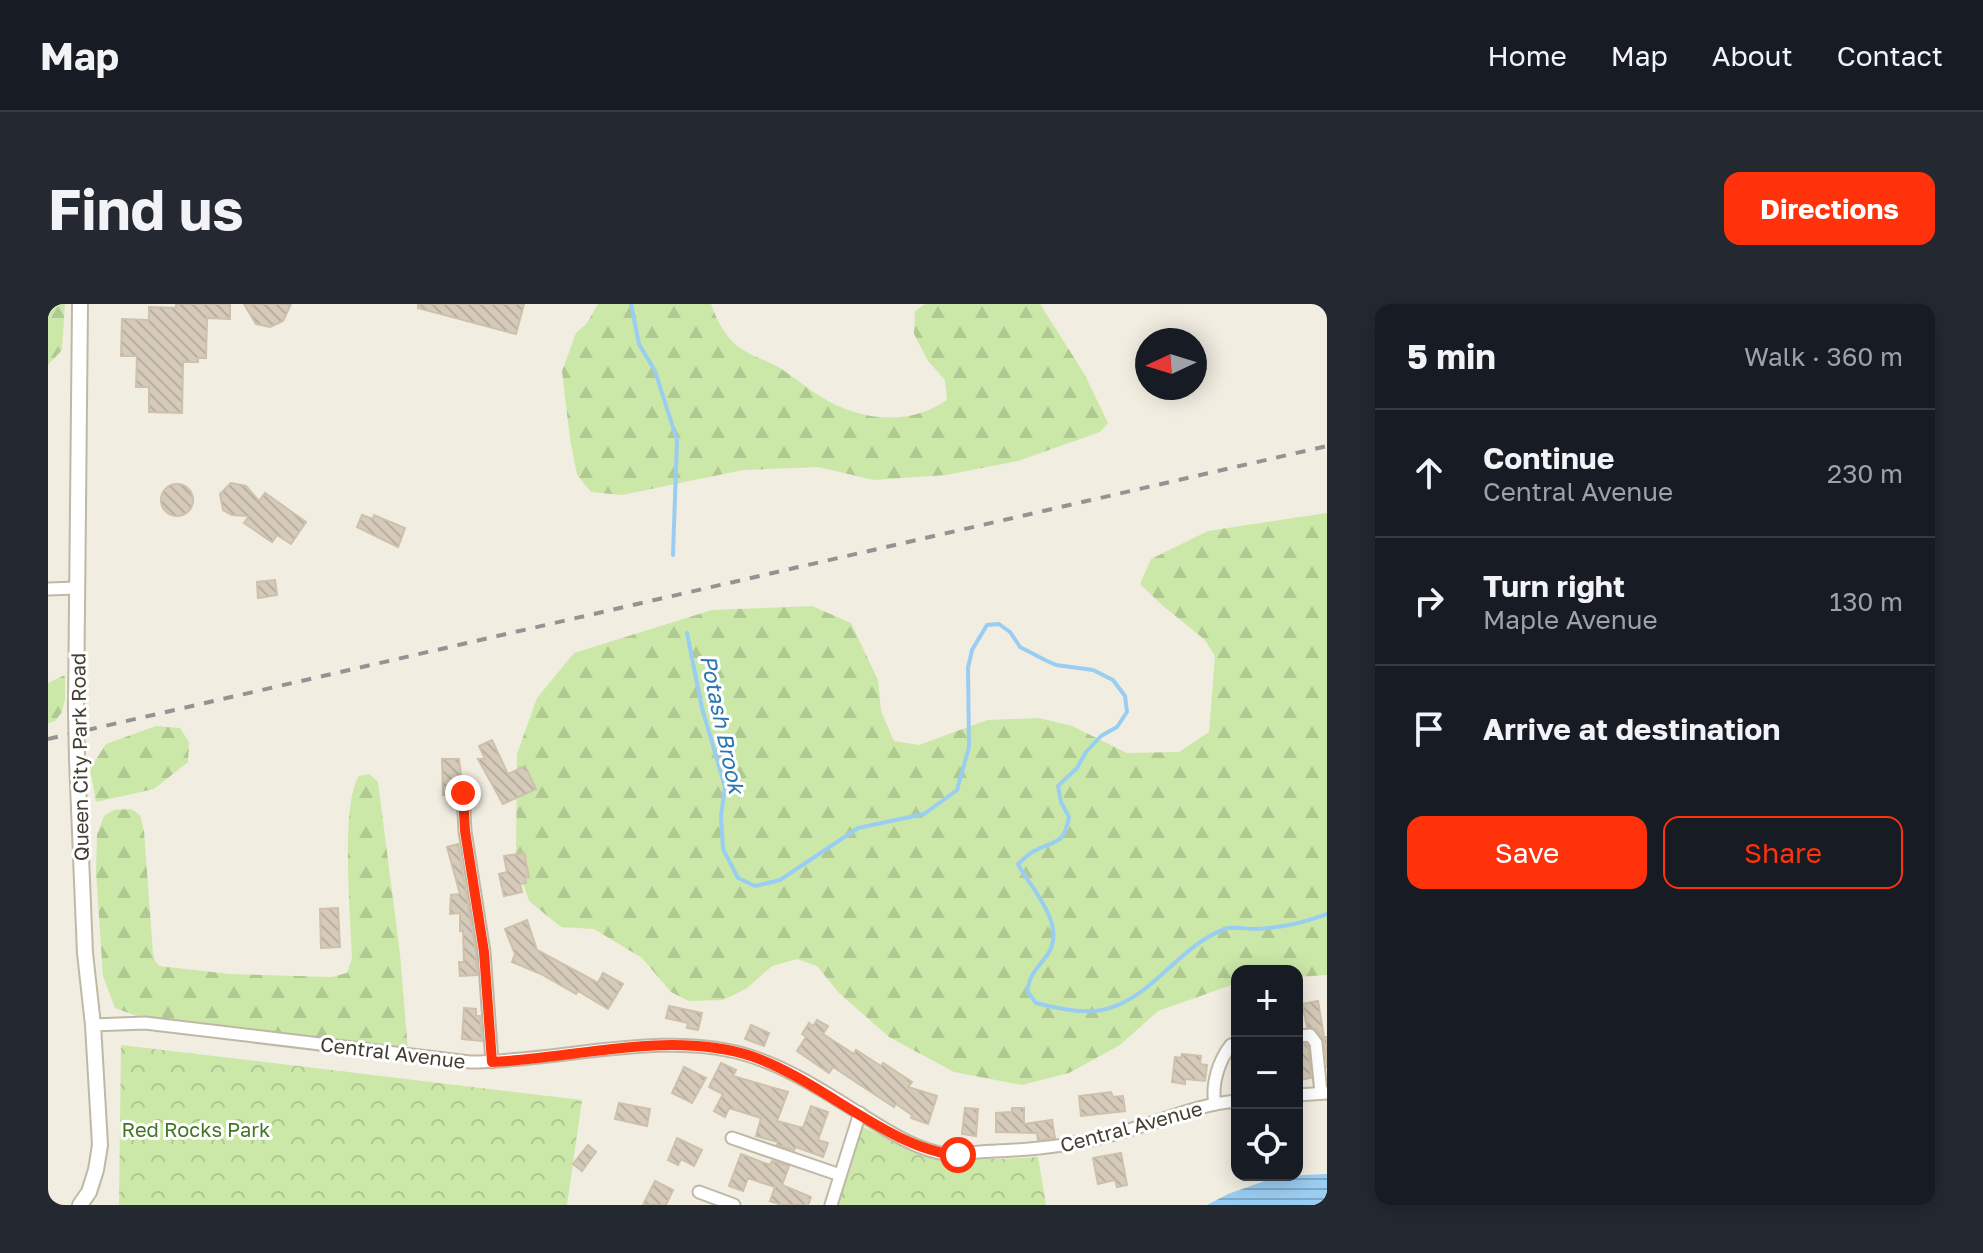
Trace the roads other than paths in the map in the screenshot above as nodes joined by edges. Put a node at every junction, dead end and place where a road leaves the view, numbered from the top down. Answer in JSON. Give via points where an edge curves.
{"nodes":[{"id":1,"x":80,"y":304,"type":"edge"},
{"id":2,"x":77,"y":588,"type":"junction"},
{"id":3,"x":48,"y":589,"type":"edge"},
{"id":4,"x":463,"y":793,"type":"dead end"},
{"id":5,"x":93,"y":1025,"type":"junction"},
{"id":6,"x":1303,"y":1036,"type":"edge"},
{"id":7,"x":1231,"y":1045,"type":"edge"},
{"id":8,"x":492,"y":1062,"type":"junction"},
{"id":9,"x":1324,"y":1093,"type":"edge"},
{"id":10,"x":1303,"y":1095,"type":"edge"},
{"id":11,"x":1231,"y":1102,"type":"edge"},
{"id":12,"x":1215,"y":1104,"type":"junction"},
{"id":13,"x":860,"y":1113,"type":"junction"},
{"id":14,"x":732,"y":1138,"type":"dead end"},
{"id":15,"x":840,"y":1175,"type":"junction"},
{"id":16,"x":699,"y":1192,"type":"dead end"},
{"id":17,"x":80,"y":1205,"type":"edge"},
{"id":18,"x":734,"y":1205,"type":"edge"},
{"id":19,"x":831,"y":1205,"type":"edge"}],
"edges":[{"from":1,"to":2,"type":"street","name":"Queen City Park Road"},
{"from":2,"to":3,"type":"street"},
{"from":2,"to":5,"type":"street","name":"Queen City Park Road","bridge":true,"via":[[77,760]]},
{"from":4,"to":8,"type":"street"},
{"from":5,"to":8,"type":"street","name":"Central Avenue","via":[[145,1023]]},
{"from":5,"to":17,"type":"street","name":"Queen City Park Road","via":[[100,1145],[89,1192]]},
{"from":6,"to":9,"type":"street","via":[[1316,1043]]},
{"from":7,"to":12,"type":"street","via":[[1222,1057]]},
{"from":8,"to":13,"type":"street","name":"Central Avenue","via":[[655,1046],[722,1048],[782,1069]]},
{"from":9,"to":10,"type":"street"},
{"from":11,"to":12,"type":"street","name":"Central Avenue"},
{"from":12,"to":13,"type":"street","name":"Central Avenue","via":[[1105,1138],[1040,1150],[958,1155],[925,1148]]},
{"from":13,"to":15,"type":"street"},
{"from":14,"to":15,"type":"street"},
{"from":15,"to":19,"type":"street"},
{"from":16,"to":18,"type":"street"}]}
